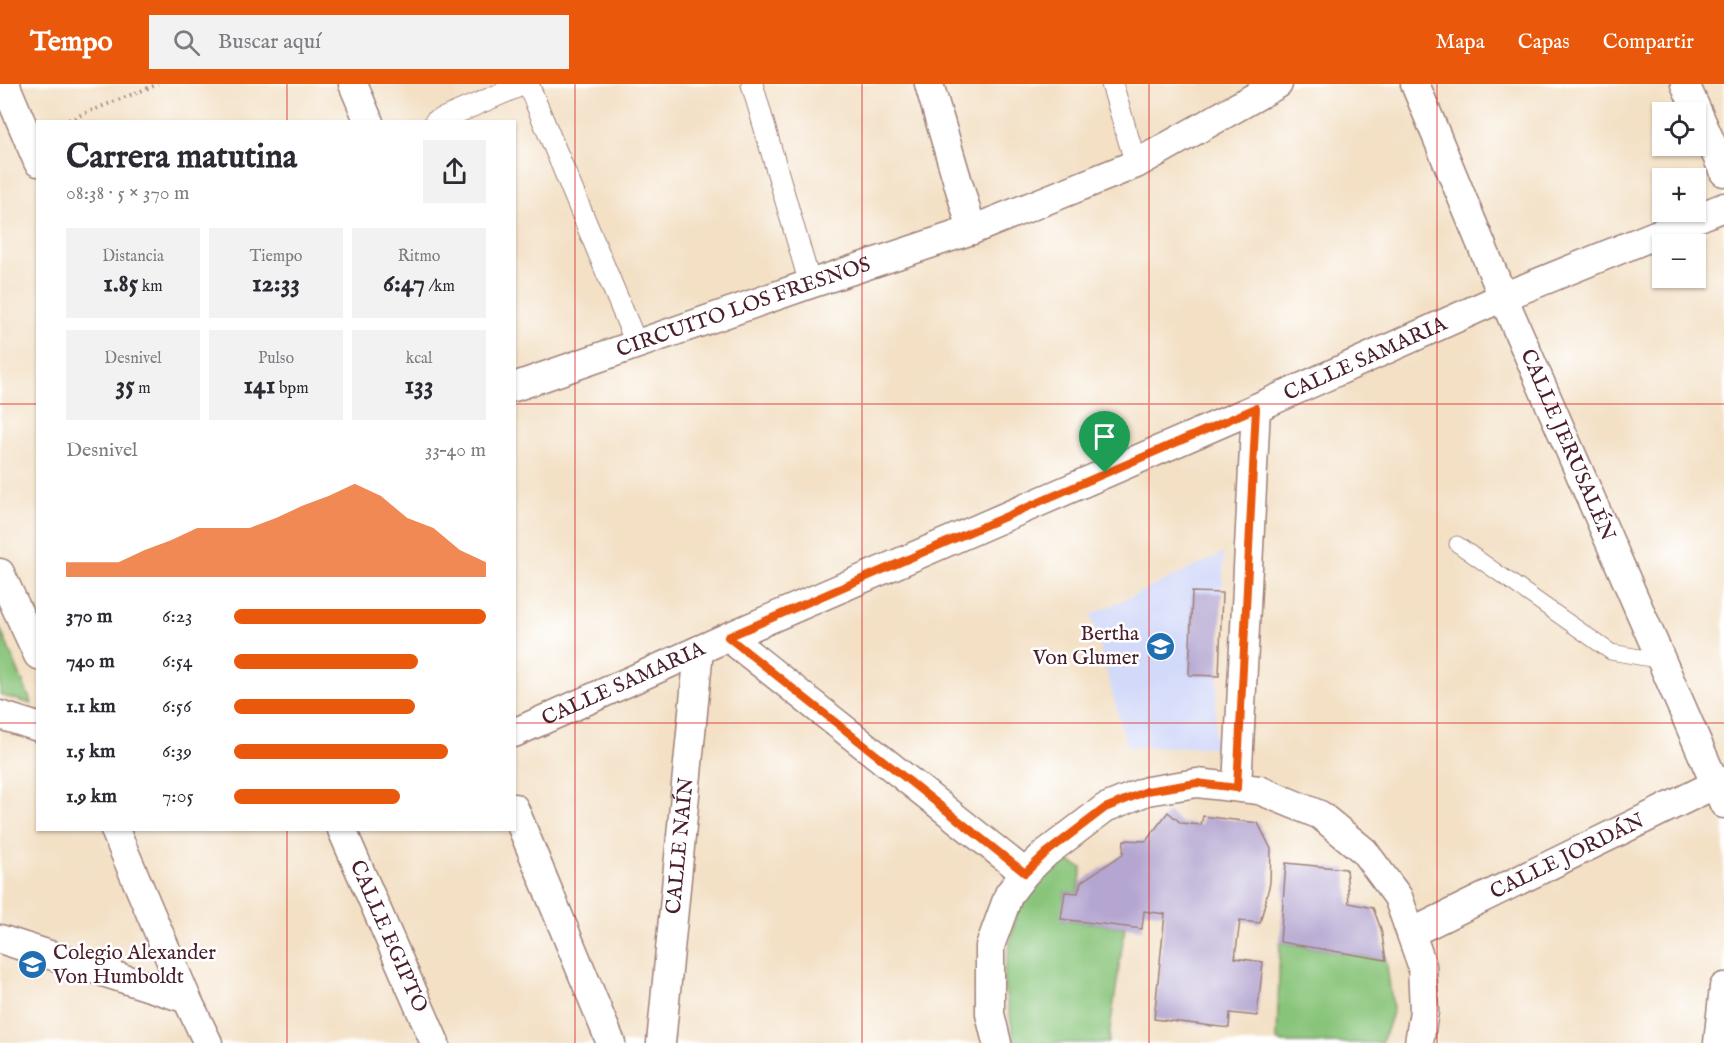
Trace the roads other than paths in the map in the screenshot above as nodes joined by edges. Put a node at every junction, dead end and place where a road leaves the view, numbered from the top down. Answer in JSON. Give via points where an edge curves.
{"nodes":[{"id":1,"x":5,"y":84,"type":"edge"},
{"id":2,"x":353,"y":84,"type":"edge"},
{"id":3,"x":526,"y":84,"type":"edge"},
{"id":4,"x":753,"y":84,"type":"edge"},
{"id":5,"x":929,"y":84,"type":"edge"},
{"id":6,"x":1112,"y":84,"type":"edge"},
{"id":7,"x":1278,"y":84,"type":"edge"},
{"id":8,"x":1415,"y":84,"type":"edge"},
{"id":9,"x":1685,"y":84,"type":"edge"},
{"id":10,"x":368,"y":120,"type":"edge"},
{"id":11,"x":440,"y":120,"type":"edge"},
{"id":12,"x":36,"y":157,"type":"edge"},
{"id":13,"x":1136,"y":164,"type":"junction"},
{"id":14,"x":1724,"y":172,"type":"edge"},
{"id":15,"x":1724,"y":207,"type":"edge"},
{"id":16,"x":972,"y":230,"type":"junction"},
{"id":17,"x":810,"y":284,"type":"junction"},
{"id":18,"x":1503,"y":297,"type":"junction"},
{"id":19,"x":637,"y":345,"type":"junction"},
{"id":20,"x":516,"y":386,"type":"edge"},
{"id":21,"x":1256,"y":408,"type":"junction"},
{"id":22,"x":1457,"y":544,"type":"dead end"},
{"id":23,"x":0,"y":573,"type":"edge"},
{"id":24,"x":728,"y":637,"type":"junction"},
{"id":25,"x":699,"y":650,"type":"junction"},
{"id":26,"x":36,"y":651,"type":"edge"},
{"id":27,"x":1662,"y":661,"type":"junction"},
{"id":28,"x":0,"y":715,"type":"edge"},
{"id":29,"x":36,"y":726,"type":"edge"},
{"id":30,"x":516,"y":732,"type":"edge"},
{"id":31,"x":1237,"y":788,"type":"junction"},
{"id":32,"x":1721,"y":789,"type":"edge"},
{"id":33,"x":516,"y":813,"type":"edge"},
{"id":34,"x":115,"y":831,"type":"edge"},
{"id":35,"x":342,"y":831,"type":"edge"},
{"id":36,"x":1025,"y":873,"type":"junction"},
{"id":37,"x":1411,"y":933,"type":"junction"},
{"id":38,"x":0,"y":939,"type":"edge"},
{"id":39,"x":1724,"y":987,"type":"edge"},
{"id":40,"x":187,"y":999,"type":"junction"},
{"id":41,"x":208,"y":1043,"type":"edge"},
{"id":42,"x":435,"y":1043,"type":"edge"},
{"id":43,"x":611,"y":1043,"type":"edge"},
{"id":44,"x":661,"y":1043,"type":"edge"},
{"id":45,"x":997,"y":1043,"type":"edge"},
{"id":46,"x":1419,"y":1043,"type":"edge"},
{"id":47,"x":1718,"y":1043,"type":"edge"}],
"edges":[{"from":1,"to":12,"type":"street"},
{"from":2,"to":10,"type":"street"},
{"from":3,"to":11,"type":"street"},
{"from":3,"to":19,"type":"street"},
{"from":4,"to":17,"type":"street"},
{"from":5,"to":16,"type":"street"},
{"from":6,"to":13,"type":"street"},
{"from":7,"to":13,"type":"street","name":"CIRCUITO LOS FRESNOS"},
{"from":8,"to":18,"type":"street","name":"CALLE JERUSALÉN"},
{"from":9,"to":14,"type":"street"},
{"from":13,"to":16,"type":"street","name":"CIRCUITO LOS FRESNOS"},
{"from":15,"to":18,"type":"street","name":"CALLE SAMARIA"},
{"from":16,"to":17,"type":"street","name":"CIRCUITO LOS FRESNOS"},
{"from":17,"to":19,"type":"street","name":"CIRCUITO LOS FRESNOS"},
{"from":18,"to":21,"type":"street","name":"CALLE SAMARIA"},
{"from":18,"to":27,"type":"street","name":"CALLE JERUSALÉN"},
{"from":19,"to":20,"type":"street","name":"CIRCUITO LOS FRESNOS"},
{"from":21,"to":24,"type":"street","name":"CALLE SAMARIA"},
{"from":21,"to":31,"type":"street"},
{"from":22,"to":27,"type":"lane","via":[[1611,652]]},
{"from":23,"to":26,"type":"street"},
{"from":24,"to":25,"type":"street","name":"CALLE SAMARIA"},
{"from":24,"to":36,"type":"street"},
{"from":25,"to":30,"type":"street","name":"CALLE SAMARIA"},
{"from":25,"to":44,"type":"street","name":"CALLE NAÍN"},
{"from":27,"to":32,"type":"street","name":"CALLE JERUSALÉN"},
{"from":28,"to":29,"type":"street"},
{"from":31,"to":36,"type":"street","via":[[1197,783],[1147,791],[1105,808]]},
{"from":31,"to":37,"type":"street","via":[[1259,790],[1320,815],[1364,851],[1398,897]]},
{"from":32,"to":37,"type":"street","name":"CALLE JORDÁN"},
{"from":33,"to":43,"type":"street"},
{"from":34,"to":40,"type":"street"},
{"from":35,"to":42,"type":"street","name":"CALLE EGIPTO"},
{"from":36,"to":45,"type":"street","via":[[1009,894],[990,946],[990,1014]]},
{"from":37,"to":46,"type":"street","via":[[1422,965],[1424,1011]]},
{"from":38,"to":40,"type":"street"},
{"from":39,"to":47,"type":"street"},
{"from":40,"to":41,"type":"street"}]}
